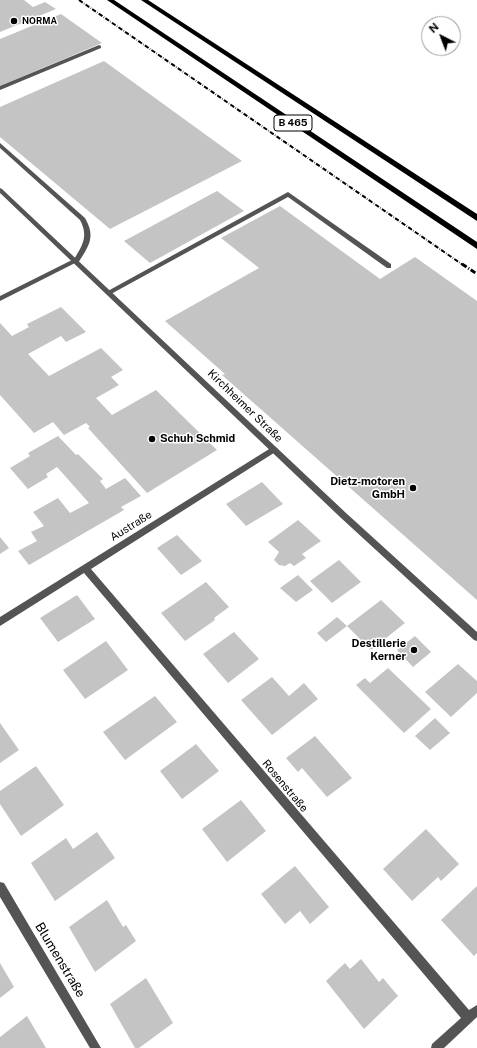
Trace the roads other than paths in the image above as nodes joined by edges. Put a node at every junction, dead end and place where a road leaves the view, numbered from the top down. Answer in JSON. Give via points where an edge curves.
{"nodes":[{"id":1,"x":110,"y":0,"type":"edge"},
{"id":2,"x":144,"y":0,"type":"edge"},
{"id":3,"x":99,"y":47,"type":"dead end"},
{"id":4,"x":0,"y":88,"type":"edge"},
{"id":5,"x":0,"y":145,"type":"edge"},
{"id":6,"x":0,"y":190,"type":"edge"},
{"id":7,"x":477,"y":218,"type":"edge"},
{"id":8,"x":477,"y":246,"type":"edge"},
{"id":9,"x":76,"y":261,"type":"junction"},
{"id":10,"x":389,"y":266,"type":"dead end"},
{"id":11,"x":109,"y":292,"type":"junction"},
{"id":12,"x":0,"y":299,"type":"edge"},
{"id":13,"x":274,"y":449,"type":"junction"},
{"id":14,"x":85,"y":568,"type":"junction"},
{"id":15,"x":0,"y":622,"type":"edge"},
{"id":16,"x":477,"y":637,"type":"edge"},
{"id":17,"x":0,"y":887,"type":"edge"},
{"id":18,"x":477,"y":1010,"type":"edge"},
{"id":19,"x":468,"y":1018,"type":"junction"},
{"id":20,"x":96,"y":1048,"type":"edge"},
{"id":21,"x":436,"y":1048,"type":"edge"}],
"edges":[{"from":1,"to":8,"type":"main road","number":"B 465"},
{"from":2,"to":7,"type":"main road","number":"B 465"},
{"from":3,"to":4,"type":"street"},
{"from":5,"to":9,"type":"street","via":[[82,218],[88,228],[89,239]]},
{"from":6,"to":9,"type":"street","name":"Kirchheimer Straße"},
{"from":9,"to":11,"type":"street","name":"Kirchheimer Straße"},
{"from":9,"to":12,"type":"street"},
{"from":10,"to":11,"type":"street","via":[[288,194]]},
{"from":11,"to":13,"type":"street","name":"Kirchheimer Straße"},
{"from":13,"to":14,"type":"street","name":"Austraße"},
{"from":13,"to":16,"type":"street","name":"Kirchheimer Straße"},
{"from":14,"to":15,"type":"street","name":"Austraße"},
{"from":14,"to":19,"type":"street","name":"Rosenstraße"},
{"from":17,"to":20,"type":"street","name":"Blumenstraße"},
{"from":18,"to":19,"type":"street"},
{"from":19,"to":21,"type":"street"}]}
